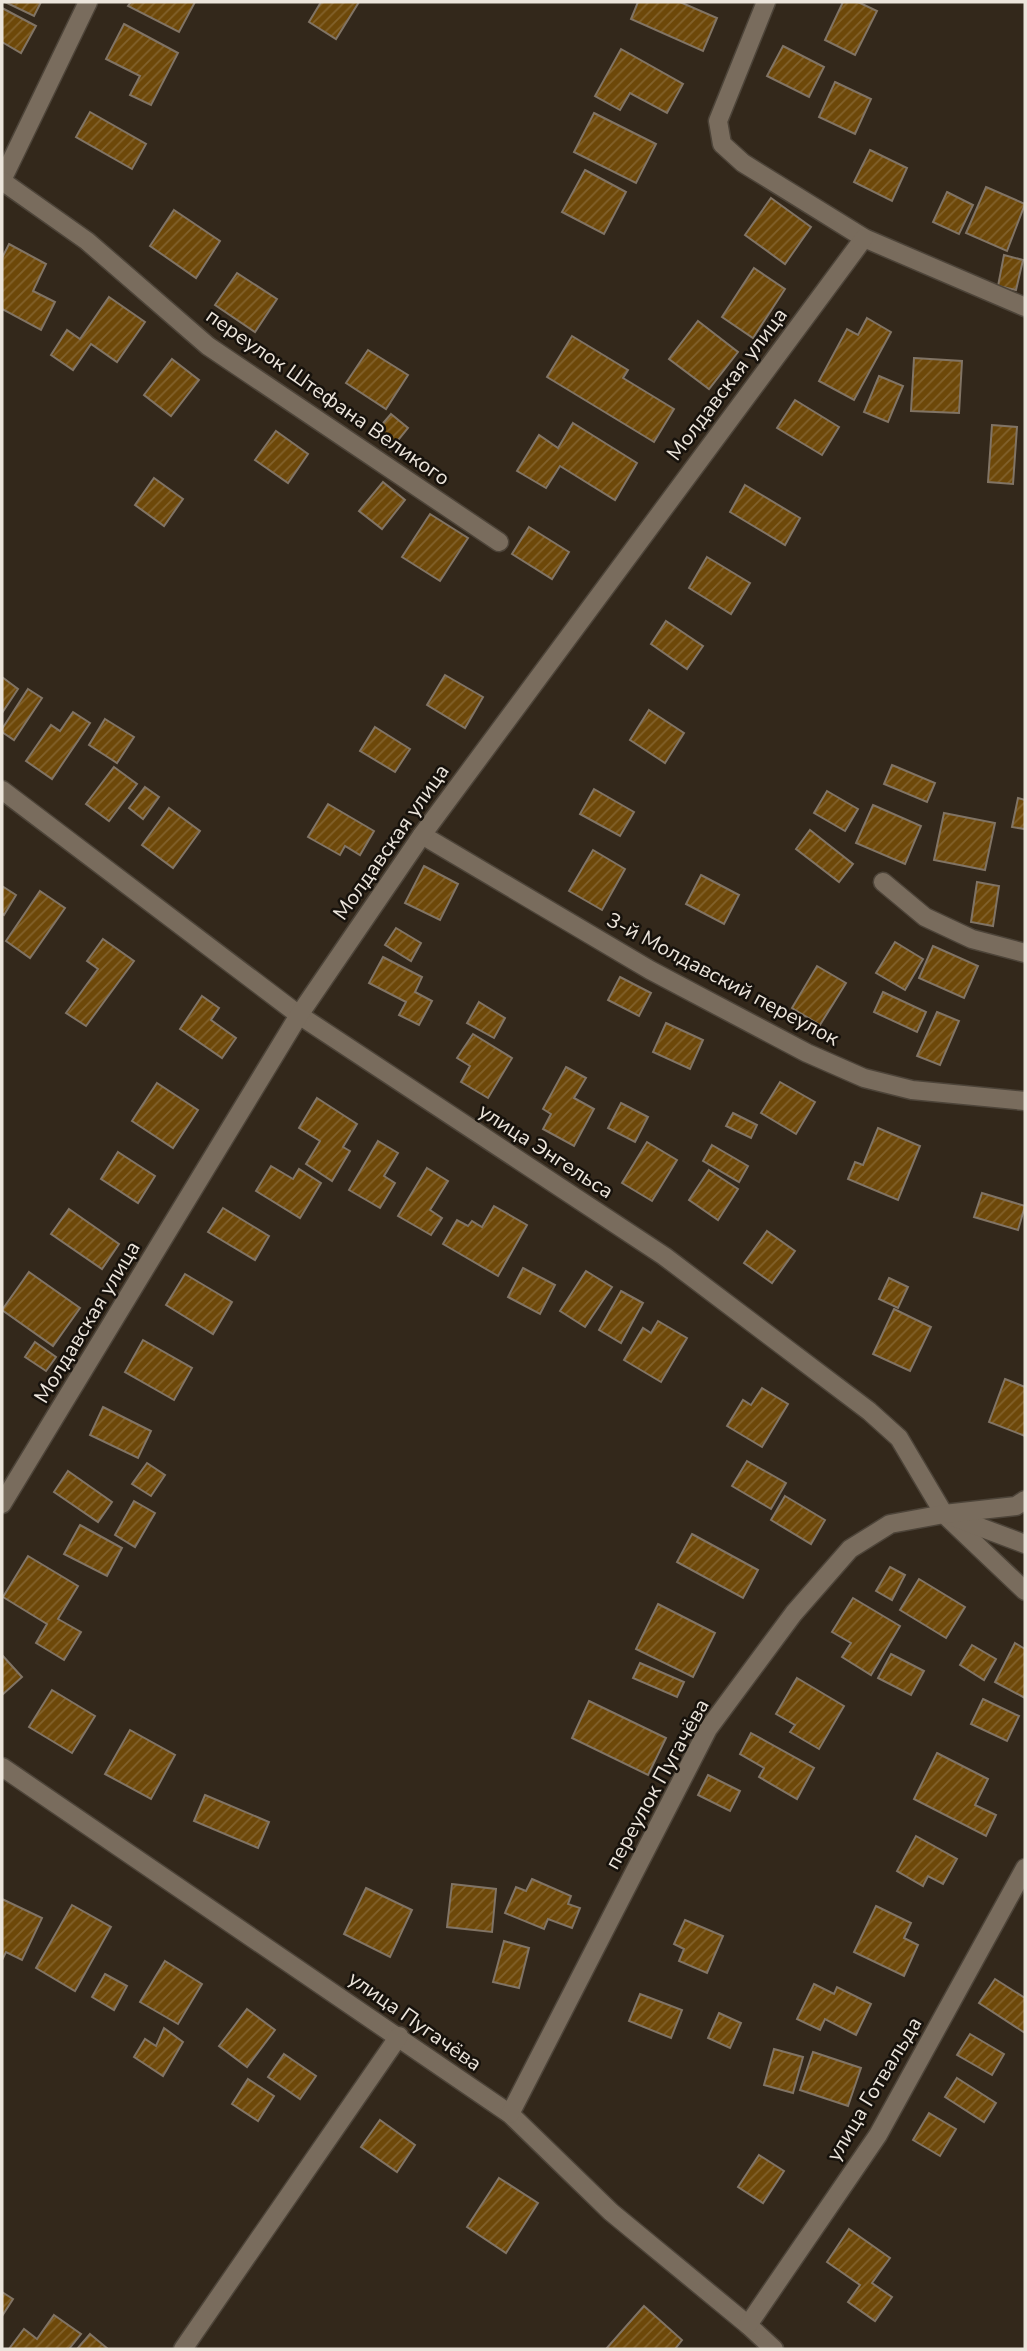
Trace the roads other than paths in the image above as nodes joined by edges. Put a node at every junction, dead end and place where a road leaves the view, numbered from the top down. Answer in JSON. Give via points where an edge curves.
{"nodes":[{"id":1,"x":88,"y":2,"type":"edge"},
{"id":2,"x":766,"y":2,"type":"edge"},
{"id":3,"x":2,"y":181,"type":"edge"},
{"id":4,"x":864,"y":238,"type":"junction"},
{"id":5,"x":1025,"y":307,"type":"edge"},
{"id":6,"x":499,"y":542,"type":"dead end"},
{"id":7,"x":2,"y":790,"type":"edge"},
{"id":8,"x":422,"y":835,"type":"junction"},
{"id":9,"x":883,"y":882,"type":"dead end"},
{"id":10,"x":1025,"y":953,"type":"edge"},
{"id":11,"x":299,"y":1015,"type":"junction"},
{"id":12,"x":1025,"y":1101,"type":"edge"},
{"id":13,"x":1025,"y":1500,"type":"edge"},
{"id":14,"x":2,"y":1504,"type":"edge"},
{"id":15,"x":944,"y":1514,"type":"junction"},
{"id":16,"x":1025,"y":1544,"type":"edge"},
{"id":17,"x":1025,"y":1591,"type":"edge"},
{"id":18,"x":2,"y":1767,"type":"edge"},
{"id":19,"x":1025,"y":1868,"type":"edge"},
{"id":20,"x":399,"y":2036,"type":"junction"},
{"id":21,"x":510,"y":2114,"type":"junction"},
{"id":22,"x":748,"y":2325,"type":"junction"},
{"id":23,"x":183,"y":2349,"type":"edge"},
{"id":24,"x":774,"y":2349,"type":"edge"}],
"edges":[{"from":1,"to":3,"type":"street"},
{"from":2,"to":4,"type":"street","via":[[718,121],[722,144],[743,163]]},
{"from":3,"to":6,"type":"street","name":"переулок Штефана Великого","via":[[86,241],[208,346]]},
{"from":4,"to":5,"type":"street"},
{"from":4,"to":8,"type":"street","name":"Молдавская улица"},
{"from":7,"to":11,"type":"street","name":"улица Энгельса"},
{"from":8,"to":11,"type":"street","name":"Молдавская улица"},
{"from":8,"to":12,"type":"street","name":"3-й Молдавский переулок","via":[[650,970],[807,1053],[864,1078],[912,1090]]},
{"from":9,"to":10,"type":"street","via":[[925,916],[972,939]]},
{"from":11,"to":14,"type":"street","name":"Молдавская улица"},
{"from":11,"to":15,"type":"street","name":"улица Энгельса","via":[[664,1256],[869,1411],[899,1438]]},
{"from":13,"to":15,"type":"street","name":"переулок Пугачёва","via":[[1016,1506]]},
{"from":15,"to":16,"type":"street"},
{"from":15,"to":17,"type":"street","name":"улица Энгельса"},
{"from":15,"to":21,"type":"street","name":"переулок Пугачёва","via":[[890,1524],[850,1549],[794,1613],[708,1729]]},
{"from":18,"to":20,"type":"street","name":"улица Пугачёва"},
{"from":19,"to":22,"type":"street","name":"улица Готвальда","via":[[878,2134]]},
{"from":20,"to":21,"type":"street","name":"улица Пугачёва"},
{"from":20,"to":23,"type":"street"},
{"from":21,"to":22,"type":"street","name":"улица Пугачёва","via":[[611,2212]]},
{"from":22,"to":24,"type":"street","name":"улица Пугачёва"}]}
